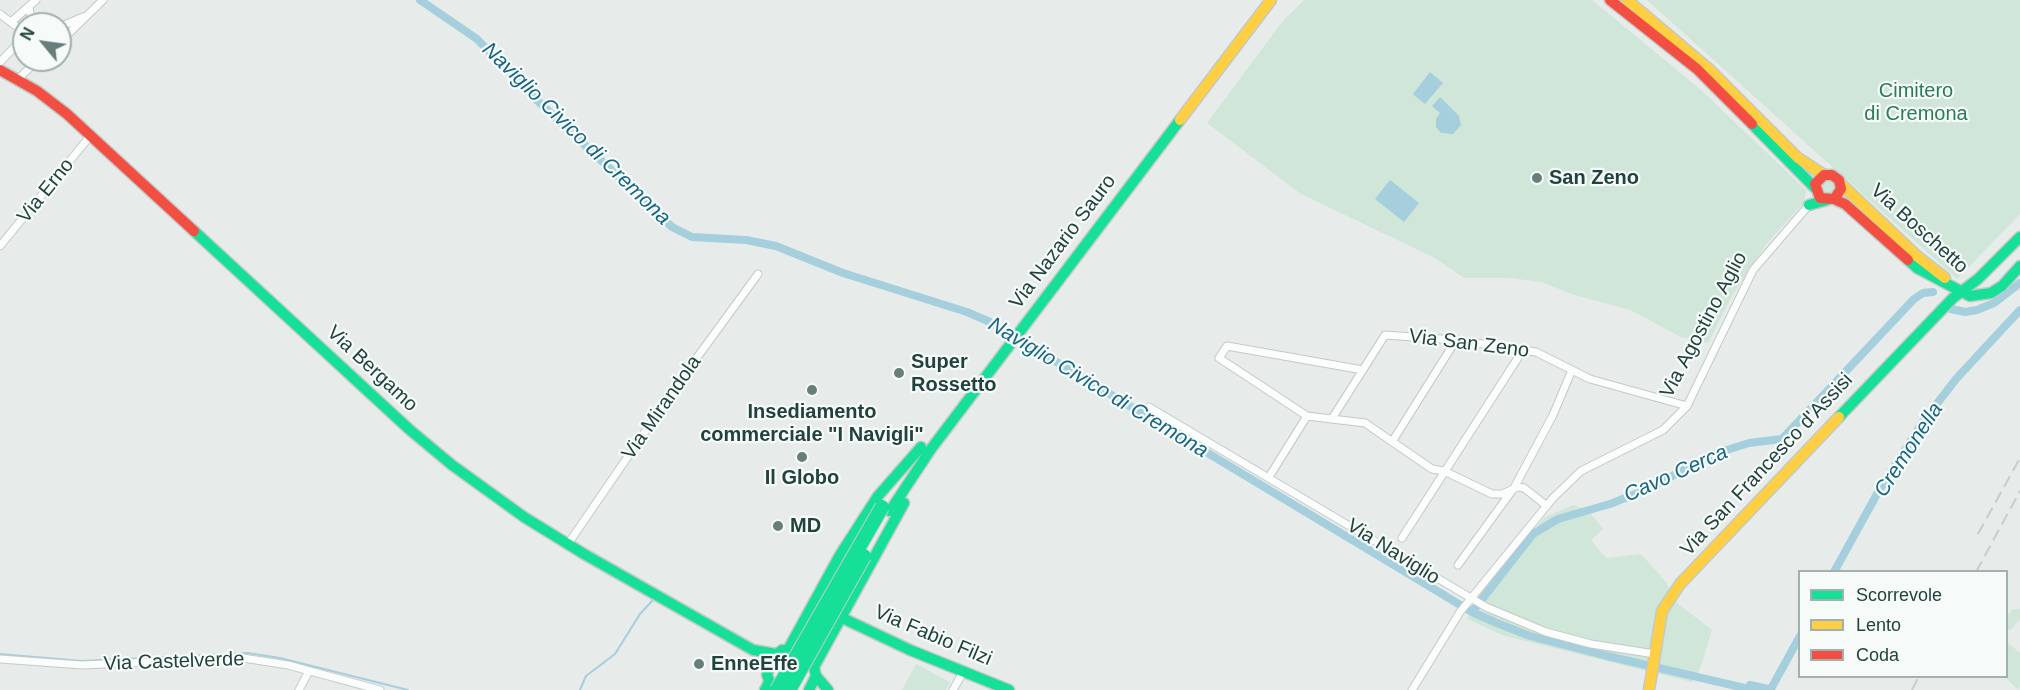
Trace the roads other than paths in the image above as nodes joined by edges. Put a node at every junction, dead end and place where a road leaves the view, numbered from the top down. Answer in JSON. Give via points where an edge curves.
{"nodes":[{"id":1,"x":36,"y":0,"type":"edge"},
{"id":2,"x":103,"y":0,"type":"edge"},
{"id":3,"x":1610,"y":0,"type":"edge"},
{"id":4,"x":1627,"y":0,"type":"edge"},
{"id":5,"x":1269,"y":1,"type":"edge"},
{"id":6,"x":29,"y":7,"type":"junction"},
{"id":7,"x":30,"y":12,"type":"edge"},
{"id":8,"x":0,"y":14,"type":"edge"},
{"id":9,"x":85,"y":16,"type":"junction"},
{"id":10,"x":11,"y":22,"type":"joint"},
{"id":11,"x":72,"y":22,"type":"edge"},
{"id":12,"x":72,"y":30,"type":"edge"},
{"id":13,"x":12,"y":52,"type":"edge"},
{"id":14,"x":2,"y":65,"type":"edge"},
{"id":15,"x":25,"y":72,"type":"edge"},
{"id":16,"x":18,"y":79,"type":"junction"},
{"id":17,"x":91,"y":135,"type":"junction"},
{"id":18,"x":1824,"y":175,"type":"junction"},
{"id":19,"x":1841,"y":184,"type":"junction"},
{"id":20,"x":1823,"y":195,"type":"junction"},
{"id":21,"x":1809,"y":205,"type":"joint"},
{"id":22,"x":2020,"y":237,"type":"edge"},
{"id":23,"x":0,"y":246,"type":"edge"},
{"id":24,"x":2020,"y":266,"type":"edge"},
{"id":25,"x":758,"y":274,"type":"dead end"},
{"id":26,"x":1960,"y":292,"type":"junction"},
{"id":27,"x":1456,"y":340,"type":"junction"},
{"id":28,"x":1008,"y":341,"type":"junction"},
{"id":29,"x":1523,"y":350,"type":"junction"},
{"id":30,"x":1363,"y":370,"type":"junction"},
{"id":31,"x":1572,"y":370,"type":"junction"},
{"id":32,"x":1688,"y":406,"type":"junction"},
{"id":33,"x":1149,"y":407,"type":"dead end"},
{"id":34,"x":955,"y":416,"type":"junction"},
{"id":35,"x":1307,"y":416,"type":"junction"},
{"id":36,"x":1333,"y":417,"type":"junction"},
{"id":37,"x":1392,"y":442,"type":"junction"},
{"id":38,"x":921,"y":447,"type":"junction"},
{"id":39,"x":1444,"y":471,"type":"junction"},
{"id":40,"x":1269,"y":477,"type":"junction"},
{"id":41,"x":1514,"y":488,"type":"junction"},
{"id":42,"x":1547,"y":506,"type":"junction"},
{"id":43,"x":886,"y":509,"type":"junction"},
{"id":44,"x":1402,"y":538,"type":"dead end"},
{"id":45,"x":568,"y":544,"type":"junction"},
{"id":46,"x":1458,"y":566,"type":"dead end"},
{"id":47,"x":1470,"y":598,"type":"junction"},
{"id":48,"x":814,"y":603,"type":"junction"},
{"id":49,"x":841,"y":618,"type":"junction"},
{"id":50,"x":753,"y":650,"type":"junction"},
{"id":51,"x":782,"y":651,"type":"junction"},
{"id":52,"x":1655,"y":654,"type":"junction"},
{"id":53,"x":0,"y":659,"type":"edge"},
{"id":54,"x":309,"y":671,"type":"junction"},
{"id":55,"x":816,"y":671,"type":"junction"},
{"id":56,"x":963,"y":672,"type":"junction"},
{"id":57,"x":771,"y":684,"type":"edge"},
{"id":58,"x":298,"y":690,"type":"edge"},
{"id":59,"x":380,"y":690,"type":"edge"},
{"id":60,"x":789,"y":690,"type":"edge"},
{"id":61,"x":809,"y":690,"type":"edge"},
{"id":62,"x":828,"y":690,"type":"edge"},
{"id":63,"x":952,"y":690,"type":"edge"},
{"id":64,"x":1009,"y":690,"type":"edge"},
{"id":65,"x":1412,"y":690,"type":"edge"},
{"id":66,"x":1649,"y":690,"type":"edge"}],
"edges":[{"from":1,"to":6,"type":"street"},
{"from":2,"to":9,"type":"street"},
{"from":3,"to":20,"type":"main road","name":"Via Boschetto","via":[[1697,69]]},
{"from":4,"to":18,"type":"main road","name":"Via Boschetto","via":[[1710,70],[1798,158]]},
{"from":5,"to":28,"type":"main road","name":"Via Nazario Sauro","via":[[1021,329]]},
{"from":5,"to":28,"type":"main road","name":"Via Nazario Sauro","via":[[1030,304]]},
{"from":6,"to":7,"type":"street"},
{"from":6,"to":10,"type":"street"},
{"from":8,"to":10,"type":"street"},
{"from":9,"to":11,"type":"street"},
{"from":9,"to":12,"type":"street"},
{"from":13,"to":14,"type":"street"},
{"from":14,"to":16,"type":"main road","name":"Via Bergamo"},
{"from":15,"to":16,"type":"street"},
{"from":16,"to":17,"type":"main road","name":"Via Bergamo","via":[[56,104]]},
{"from":17,"to":23,"type":"street","name":"Via Erno"},
{"from":17,"to":45,"type":"main road","name":"Via Bergamo","via":[[410,430],[478,484]]},
{"from":18,"to":19,"type":"main road","name":"Via Boschetto","via":[[1833,175]]},
{"from":18,"to":20,"type":"main road","via":[[1817,180]]},
{"from":19,"to":20,"type":"main road","name":"Via Boschetto","via":[[1840,193]]},
{"from":19,"to":26,"type":"main road","name":"Via Boschetto"},
{"from":20,"to":21,"type":"main road","name":"Via Agostino Aglio"},
{"from":20,"to":26,"type":"main road","name":"Via Boschetto","via":[[1845,204],[1917,268]]},
{"from":21,"to":32,"type":"street","name":"Via Agostino Aglio","via":[[1753,270]]},
{"from":22,"to":26,"type":"main road","name":"Via San Francesco d'Assisi"},
{"from":24,"to":26,"type":"main road","via":[[1991,293],[1980,296]]},
{"from":25,"to":45,"type":"street","name":"Via Mirandola"},
{"from":26,"to":52,"type":"main road","name":"Via San Francesco d'Assisi","via":[[1680,584],[1662,611]]},
{"from":27,"to":29,"type":"street","name":"Via San Zeno"},
{"from":27,"to":30,"type":"street","name":"Via San Zeno","via":[[1385,335]]},
{"from":27,"to":37,"type":"street"},
{"from":28,"to":34,"type":"main road","name":"Via Nazario Sauro"},
{"from":28,"to":38,"type":"main road","name":"Via Nazario Sauro"},
{"from":29,"to":31,"type":"street","name":"Via San Zeno","via":[[1536,352]]},
{"from":29,"to":39,"type":"street"},
{"from":30,"to":35,"type":"street","via":[[1227,346],[1219,358]]},
{"from":30,"to":36,"type":"street"},
{"from":31,"to":32,"type":"street","name":"Via San Zeno","via":[[1590,379]]},
{"from":31,"to":41,"type":"street"},
{"from":32,"to":42,"type":"street","name":"Via Agostino Aglio","via":[[1663,430],[1581,471]]},
{"from":33,"to":40,"type":"street","name":"Via Naviglio"},
{"from":34,"to":43,"type":"main road","name":"Via Nazario Sauro"},
{"from":34,"to":49,"type":"main road"},
{"from":35,"to":36,"type":"street"},
{"from":35,"to":40,"type":"street"},
{"from":36,"to":37,"type":"street","via":[[1365,423]]},
{"from":37,"to":39,"type":"street","via":[[1431,469]]},
{"from":38,"to":43,"type":"main road","name":"Via Nazario Sauro"},
{"from":38,"to":48,"type":"main road","via":[[878,496]]},
{"from":39,"to":41,"type":"street","via":[[1492,494]]},
{"from":39,"to":44,"type":"street"},
{"from":40,"to":47,"type":"street","name":"Via Naviglio"},
{"from":41,"to":42,"type":"street","via":[[1524,488]]},
{"from":41,"to":46,"type":"street"},
{"from":42,"to":47,"type":"street","name":"Via Agostino Aglio"},
{"from":43,"to":57,"type":"main road","bridge":true},
{"from":43,"to":60,"type":"main road","bridge":true},
{"from":45,"to":50,"type":"main road","name":"Via Bergamo"},
{"from":47,"to":52,"type":"street","name":"Via Naviglio","via":[[1546,632]]},
{"from":47,"to":65,"type":"street","name":"Via Agostino Aglio"},
{"from":48,"to":49,"type":"main road","name":"Via Fabio Filzi"},
{"from":48,"to":51,"type":"main road"},
{"from":49,"to":55,"type":"main road"},
{"from":49,"to":56,"type":"main road","name":"Via Fabio Filzi"},
{"from":50,"to":51,"type":"main road","name":"Via Bergamo"},
{"from":50,"to":57,"type":"main road","name":"Via Bergamo"},
{"from":51,"to":55,"type":"main road","name":"Via Bergamo","via":[[802,650]]},
{"from":51,"to":57,"type":"main road"},
{"from":52,"to":66,"type":"main road","name":"Via San Francesco d'Assisi"},
{"from":53,"to":54,"type":"street","name":"Via Castelverde","via":[[82,665],[243,657]]},
{"from":54,"to":58,"type":"street"},
{"from":54,"to":59,"type":"street","name":"Via Castelverde"},
{"from":55,"to":61,"type":"main road"},
{"from":55,"to":62,"type":"main road","name":"Via Bergamo"},
{"from":56,"to":63,"type":"street"},
{"from":56,"to":64,"type":"main road","name":"Via Fabio Filzi"}]}
